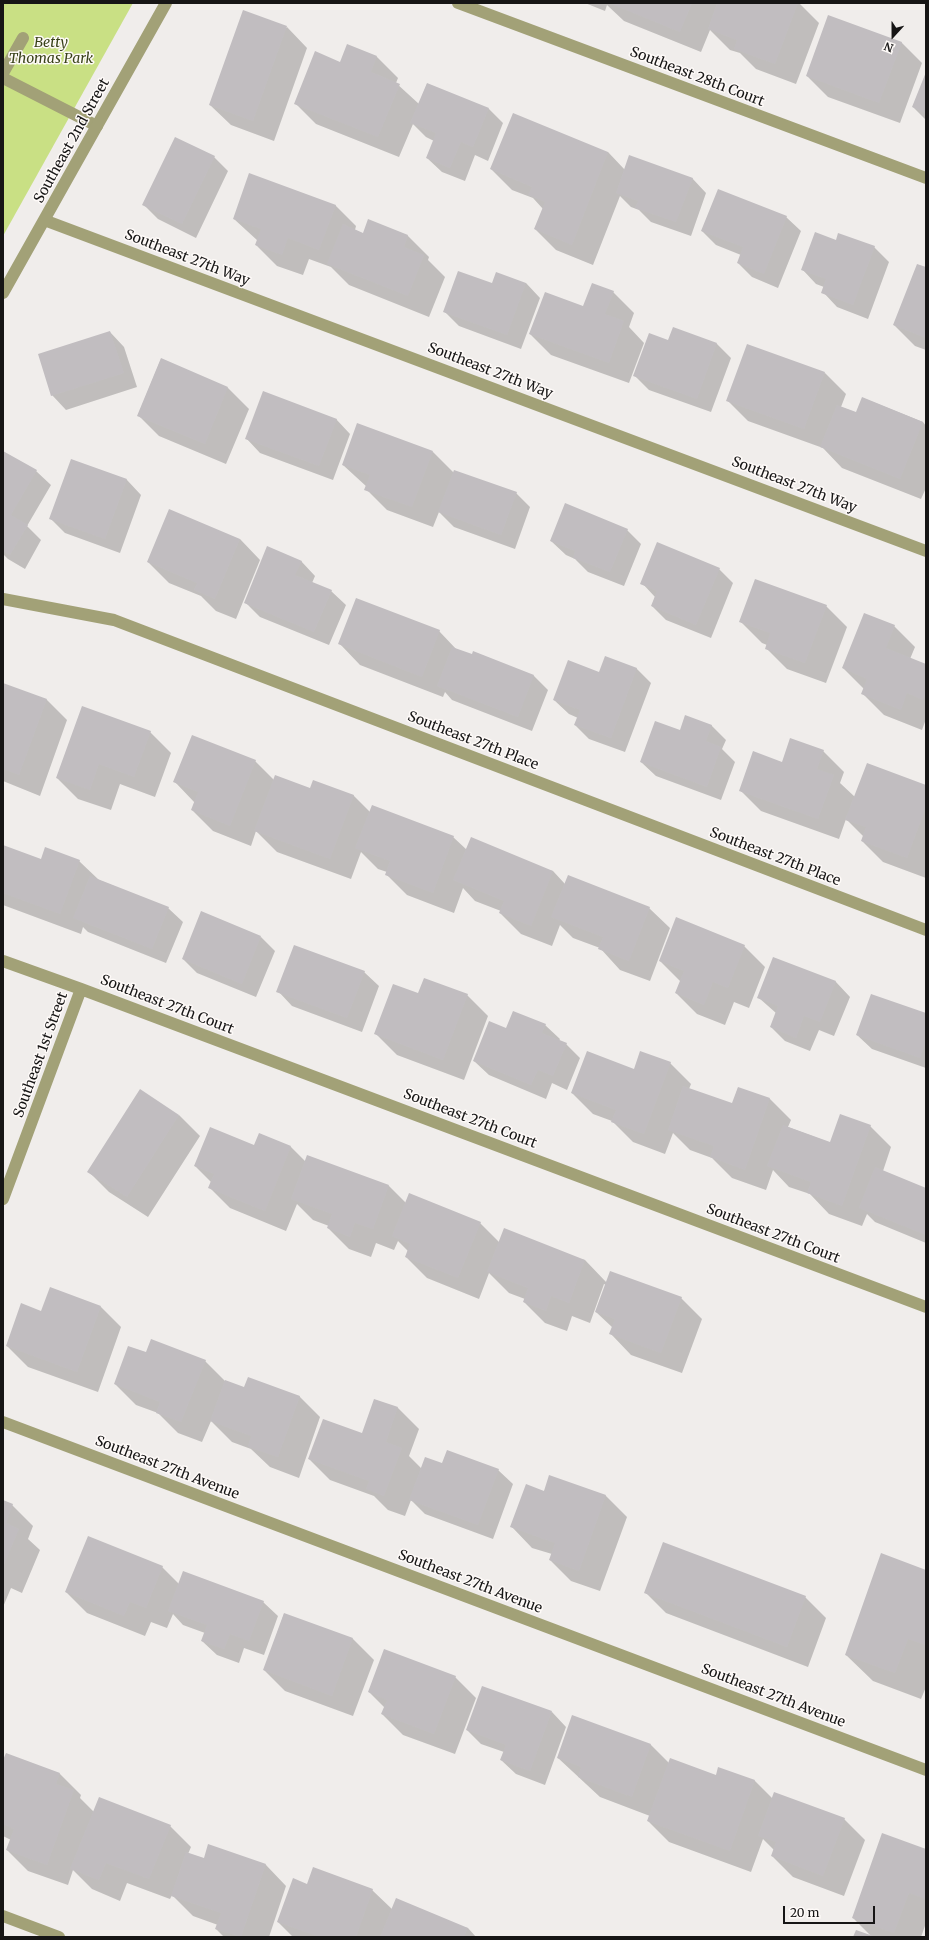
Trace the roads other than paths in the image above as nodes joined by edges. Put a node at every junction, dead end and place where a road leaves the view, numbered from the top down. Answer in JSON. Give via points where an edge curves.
{"nodes":[{"id":1,"x":166,"y":3,"type":"edge"},
{"id":2,"x":458,"y":3,"type":"edge"},
{"id":3,"x":23,"y":38,"type":"dead end"},
{"id":4,"x":3,"y":73,"type":"edge"},
{"id":5,"x":3,"y":78,"type":"edge"},
{"id":6,"x":97,"y":126,"type":"junction"},
{"id":7,"x":926,"y":178,"type":"edge"},
{"id":8,"x":44,"y":220,"type":"junction"},
{"id":9,"x":3,"y":293,"type":"edge"},
{"id":10,"x":926,"y":550,"type":"edge"},
{"id":11,"x":3,"y":599,"type":"edge"},
{"id":12,"x":926,"y":930,"type":"edge"},
{"id":13,"x":3,"y":961,"type":"edge"},
{"id":14,"x":81,"y":989,"type":"junction"},
{"id":15,"x":3,"y":1199,"type":"edge"},
{"id":16,"x":926,"y":1307,"type":"edge"},
{"id":17,"x":3,"y":1422,"type":"edge"},
{"id":18,"x":926,"y":1770,"type":"edge"},
{"id":19,"x":3,"y":1916,"type":"edge"},
{"id":20,"x":60,"y":1937,"type":"edge"}],
"edges":[{"from":1,"to":6,"type":"street","name":"Southeast 2nd Street"},
{"from":2,"to":7,"type":"street","name":"Southeast 28th Court"},
{"from":3,"to":4,"type":"street"},
{"from":5,"to":6,"type":"street"},
{"from":6,"to":8,"type":"street","name":"Southeast 2nd Street"},
{"from":8,"to":9,"type":"street","name":"Southeast 2nd Street"},
{"from":8,"to":10,"type":"street","name":"Southeast 27th Way"},
{"from":11,"to":12,"type":"street","name":"Southeast 27th Place","via":[[114,620]]},
{"from":13,"to":14,"type":"street","name":"Southeast 27th Court"},
{"from":14,"to":15,"type":"street","name":"Southeast 1st Street"},
{"from":14,"to":16,"type":"street","name":"Southeast 27th Court"},
{"from":17,"to":18,"type":"street","name":"Southeast 27th Avenue"},
{"from":19,"to":20,"type":"street"}]}
